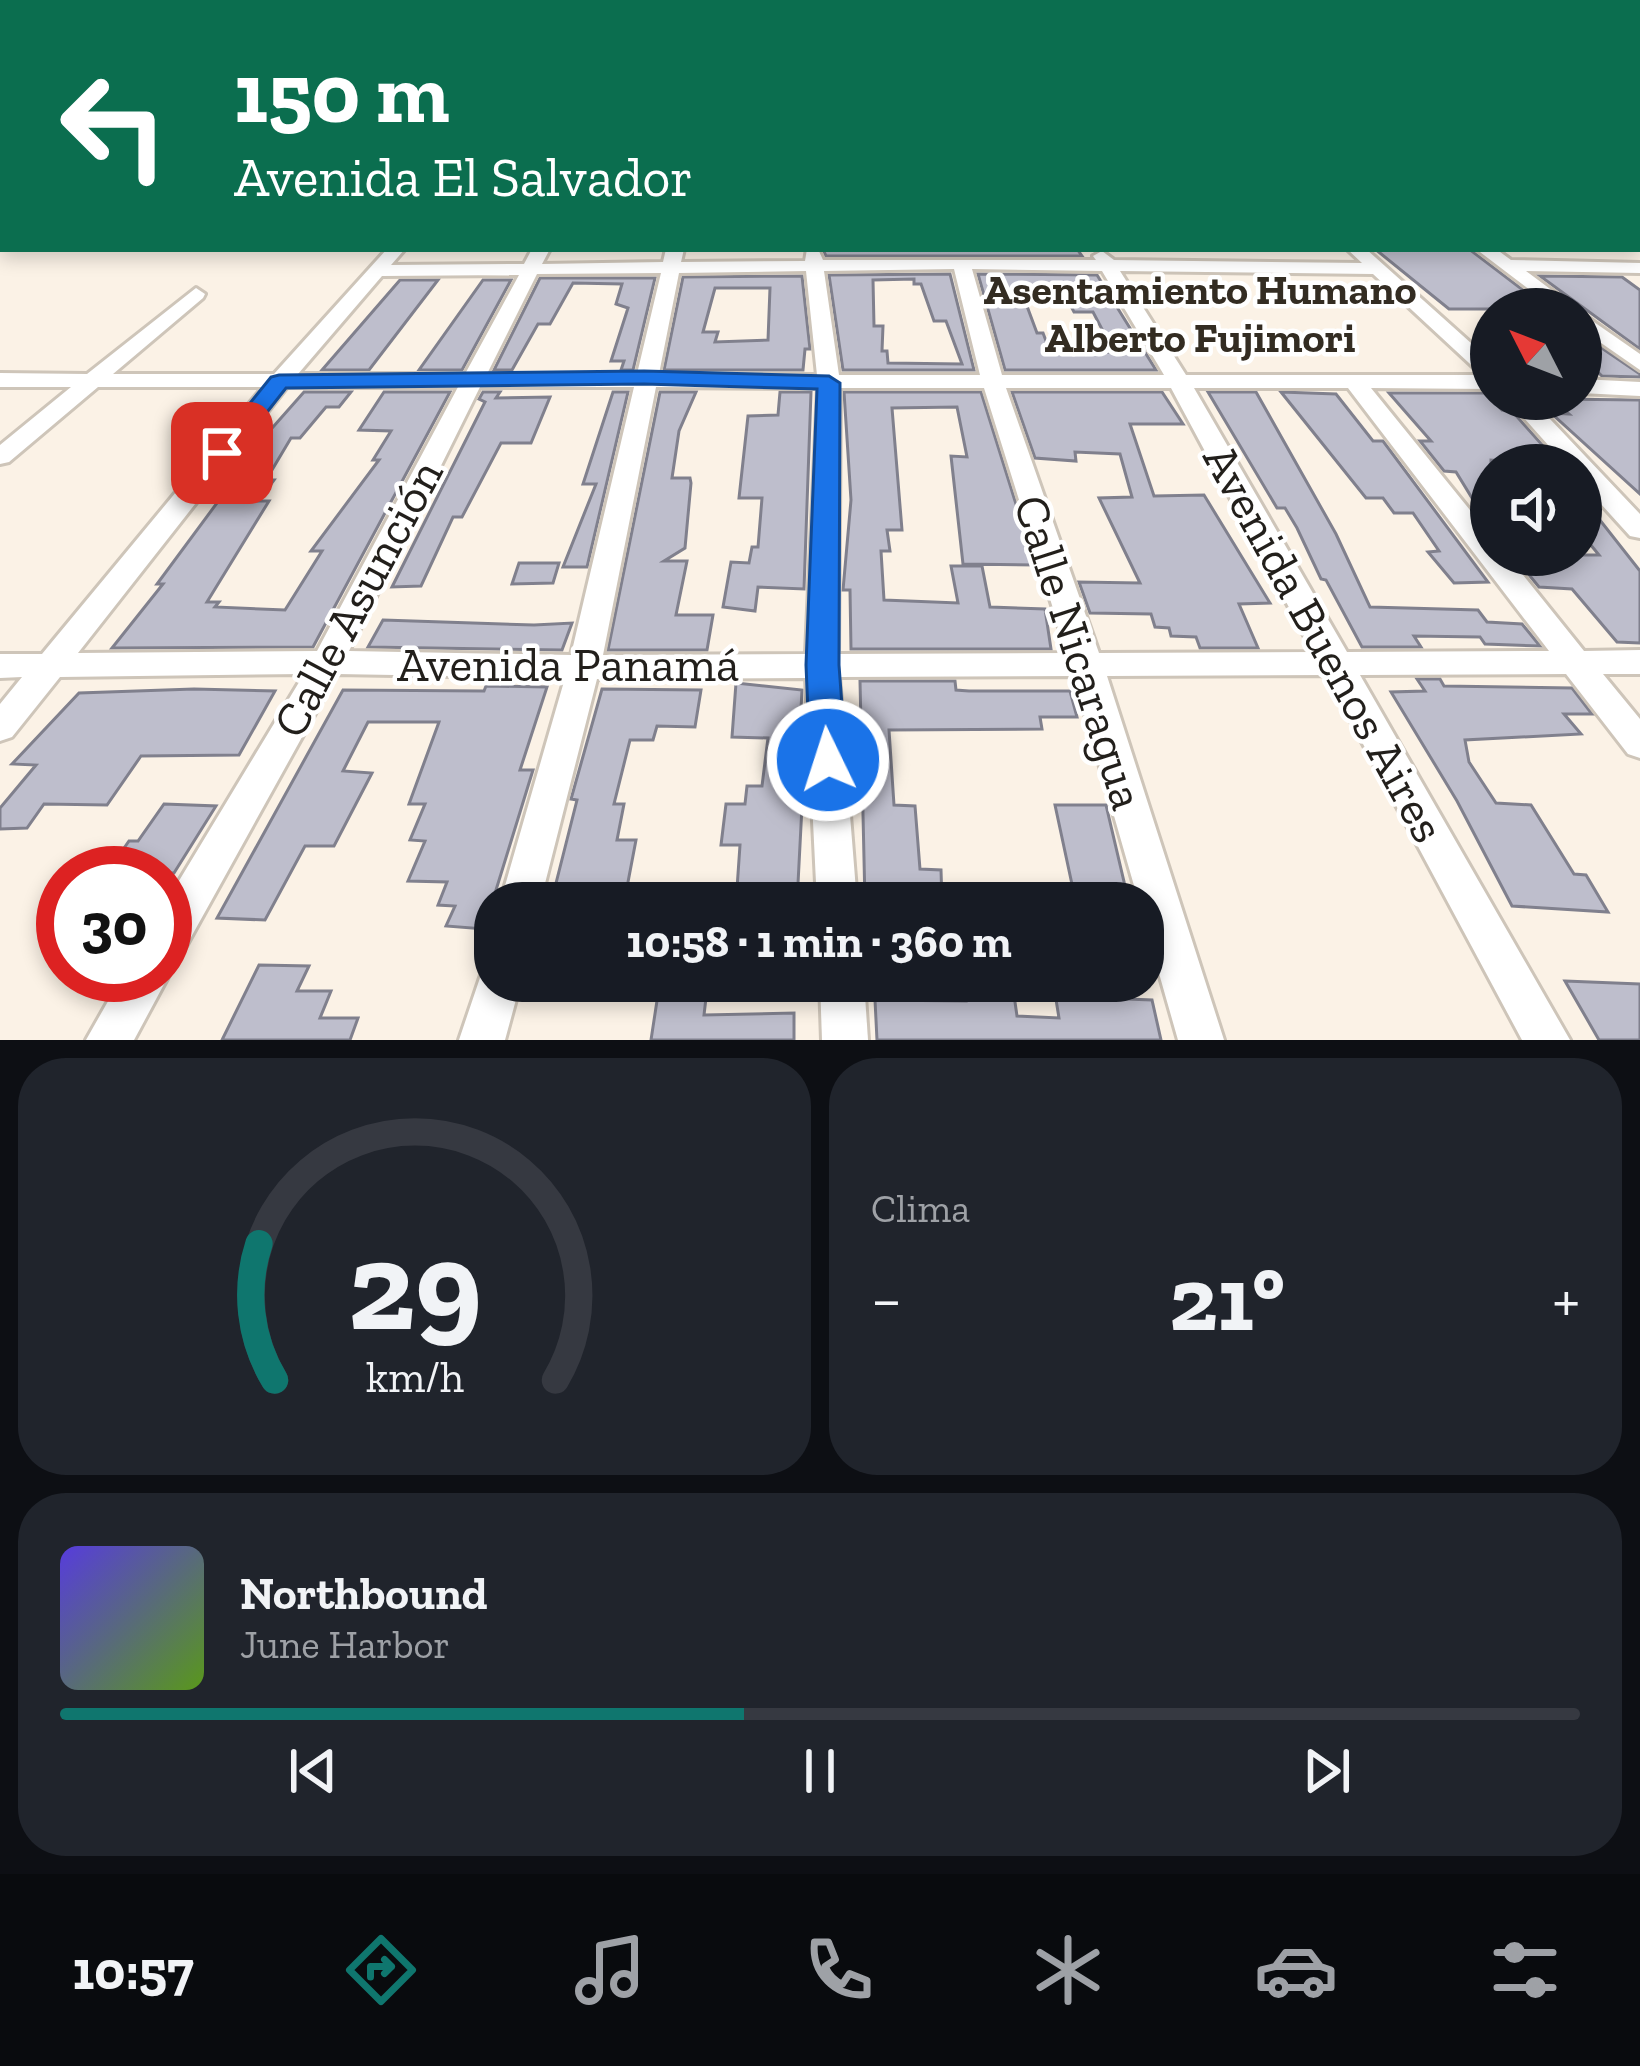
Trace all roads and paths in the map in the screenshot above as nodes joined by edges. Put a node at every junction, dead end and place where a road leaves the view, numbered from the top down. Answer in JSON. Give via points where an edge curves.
{"nodes":[{"id":1,"x":392,"y":252,"type":"edge"},
{"id":2,"x":1229,"y":252,"type":"edge"},
{"id":3,"x":1360,"y":252,"type":"edge"},
{"id":4,"x":1489,"y":252,"type":"edge"},
{"id":5,"x":1103,"y":257,"type":"edge"},
{"id":6,"x":813,"y":258,"type":"edge"},
{"id":7,"x":536,"y":259,"type":"edge"},
{"id":8,"x":672,"y":259,"type":"edge"},
{"id":9,"x":962,"y":264,"type":"junction"},
{"id":10,"x":1241,"y":266,"type":"junction"},
{"id":11,"x":1506,"y":266,"type":"junction"},
{"id":12,"x":1640,"y":268,"type":"edge"},
{"id":13,"x":1380,"y":269,"type":"junction"},
{"id":14,"x":374,"y":271,"type":"junction"},
{"id":15,"x":1537,"y":288,"type":"edge"},
{"id":16,"x":196,"y":294,"type":"dead end"},
{"id":17,"x":1602,"y":334,"type":"edge"},
{"id":18,"x":1607,"y":338,"type":"junction"},
{"id":19,"x":1640,"y":338,"type":"edge"},
{"id":20,"x":1470,"y":353,"type":"edge"},
{"id":21,"x":1640,"y":364,"type":"edge"},
{"id":22,"x":644,"y":378,"type":"junction"},
{"id":23,"x":1352,"y":379,"type":"junction"},
{"id":24,"x":0,"y":380,"type":"edge"},
{"id":25,"x":1178,"y":380,"type":"junction"},
{"id":26,"x":89,"y":381,"type":"junction"},
{"id":27,"x":471,"y":381,"type":"junction"},
{"id":28,"x":279,"y":382,"type":"junction"},
{"id":29,"x":992,"y":382,"type":"junction"},
{"id":30,"x":1470,"y":382,"type":"edge"},
{"id":31,"x":829,"y":383,"type":"junction"},
{"id":32,"x":1602,"y":387,"type":"edge"},
{"id":33,"x":1640,"y":389,"type":"edge"},
{"id":34,"x":1537,"y":420,"type":"edge"},
{"id":35,"x":1560,"y":444,"type":"edge"},
{"id":36,"x":0,"y":457,"type":"edge"},
{"id":37,"x":1602,"y":489,"type":"edge"},
{"id":38,"x":1640,"y":530,"type":"edge"},
{"id":39,"x":327,"y":662,"type":"junction"},
{"id":40,"x":1335,"y":662,"type":"junction"},
{"id":41,"x":1640,"y":662,"type":"edge"},
{"id":42,"x":1573,"y":664,"type":"junction"},
{"id":43,"x":822,"y":665,"type":"junction"},
{"id":44,"x":1087,"y":665,"type":"junction"},
{"id":45,"x":0,"y":666,"type":"edge"},
{"id":46,"x":50,"y":667,"type":"junction"},
{"id":47,"x":584,"y":668,"type":"junction"},
{"id":48,"x":0,"y":728,"type":"edge"},
{"id":49,"x":1640,"y":744,"type":"edge"},
{"id":50,"x":526,"y":882,"type":"edge"},
{"id":51,"x":836,"y":882,"type":"edge"},
{"id":52,"x":192,"y":896,"type":"edge"},
{"id":53,"x":131,"y":1002,"type":"edge"},
{"id":54,"x":493,"y":1002,"type":"edge"},
{"id":55,"x":843,"y":1002,"type":"edge"},
{"id":56,"x":109,"y":1040,"type":"edge"},
{"id":57,"x":482,"y":1040,"type":"edge"},
{"id":58,"x":845,"y":1040,"type":"edge"},
{"id":59,"x":1201,"y":1040,"type":"edge"},
{"id":60,"x":1546,"y":1040,"type":"edge"}],
"edges":[{"from":1,"to":14,"type":"street"},
{"from":2,"to":10,"type":"street"},
{"from":3,"to":13,"type":"street"},
{"from":4,"to":11,"type":"street"},
{"from":5,"to":9,"type":"street"},
{"from":5,"to":10,"type":"street"},
{"from":5,"to":25,"type":"street","name":"Avenida Buenos Aires"},
{"from":6,"to":8,"type":"street"},
{"from":6,"to":9,"type":"street"},
{"from":6,"to":31,"type":"street"},
{"from":7,"to":8,"type":"street"},
{"from":7,"to":14,"type":"street"},
{"from":7,"to":27,"type":"street","name":"Calle Asunción"},
{"from":8,"to":22,"type":"street"},
{"from":9,"to":29,"type":"street","name":"Calle Nicaragua"},
{"from":10,"to":13,"type":"street"},
{"from":11,"to":12,"type":"street"},
{"from":11,"to":15,"type":"street"},
{"from":13,"to":20,"type":"street"},
{"from":14,"to":28,"type":"street"},
{"from":16,"to":26,"type":"street"},
{"from":17,"to":18,"type":"street"},
{"from":18,"to":19,"type":"street"},
{"from":18,"to":21,"type":"street"},
{"from":22,"to":27,"type":"street"},
{"from":22,"to":31,"type":"street"},
{"from":22,"to":47,"type":"street"},
{"from":23,"to":25,"type":"street"},
{"from":23,"to":30,"type":"street"},
{"from":23,"to":42,"type":"street"},
{"from":24,"to":26,"type":"street"},
{"from":25,"to":29,"type":"street"},
{"from":25,"to":40,"type":"street","name":"Avenida Buenos Aires"},
{"from":26,"to":28,"type":"street"},
{"from":26,"to":36,"type":"street"},
{"from":27,"to":28,"type":"street"},
{"from":27,"to":39,"type":"street","name":"Calle Asunción"},
{"from":28,"to":46,"type":"street"},
{"from":29,"to":31,"type":"street"},
{"from":29,"to":44,"type":"street","name":"Calle Nicaragua"},
{"from":31,"to":43,"type":"street"},
{"from":32,"to":33,"type":"street"},
{"from":34,"to":35,"type":"street"},
{"from":37,"to":38,"type":"street"},
{"from":39,"to":46,"type":"street","name":"Avenida Panamá"},
{"from":39,"to":47,"type":"street","name":"Avenida Panamá"},
{"from":39,"to":52,"type":"street","name":"Calle Asunción"},
{"from":40,"to":42,"type":"street","name":"Avenida Panamá"},
{"from":40,"to":44,"type":"street","name":"Avenida Panamá"},
{"from":40,"to":60,"type":"street","name":"Avenida Buenos Aires"},
{"from":41,"to":42,"type":"street","name":"Avenida Panamá"},
{"from":42,"to":49,"type":"street"},
{"from":43,"to":44,"type":"street","name":"Avenida Panamá"},
{"from":43,"to":47,"type":"street","name":"Avenida Panamá"},
{"from":43,"to":51,"type":"street"},
{"from":44,"to":59,"type":"street","name":"Calle Nicaragua"},
{"from":45,"to":46,"type":"street","name":"Avenida Panamá"},
{"from":46,"to":48,"type":"street"},
{"from":47,"to":50,"type":"street"},
{"from":53,"to":56,"type":"street"},
{"from":54,"to":57,"type":"street"},
{"from":55,"to":58,"type":"street"}]}
